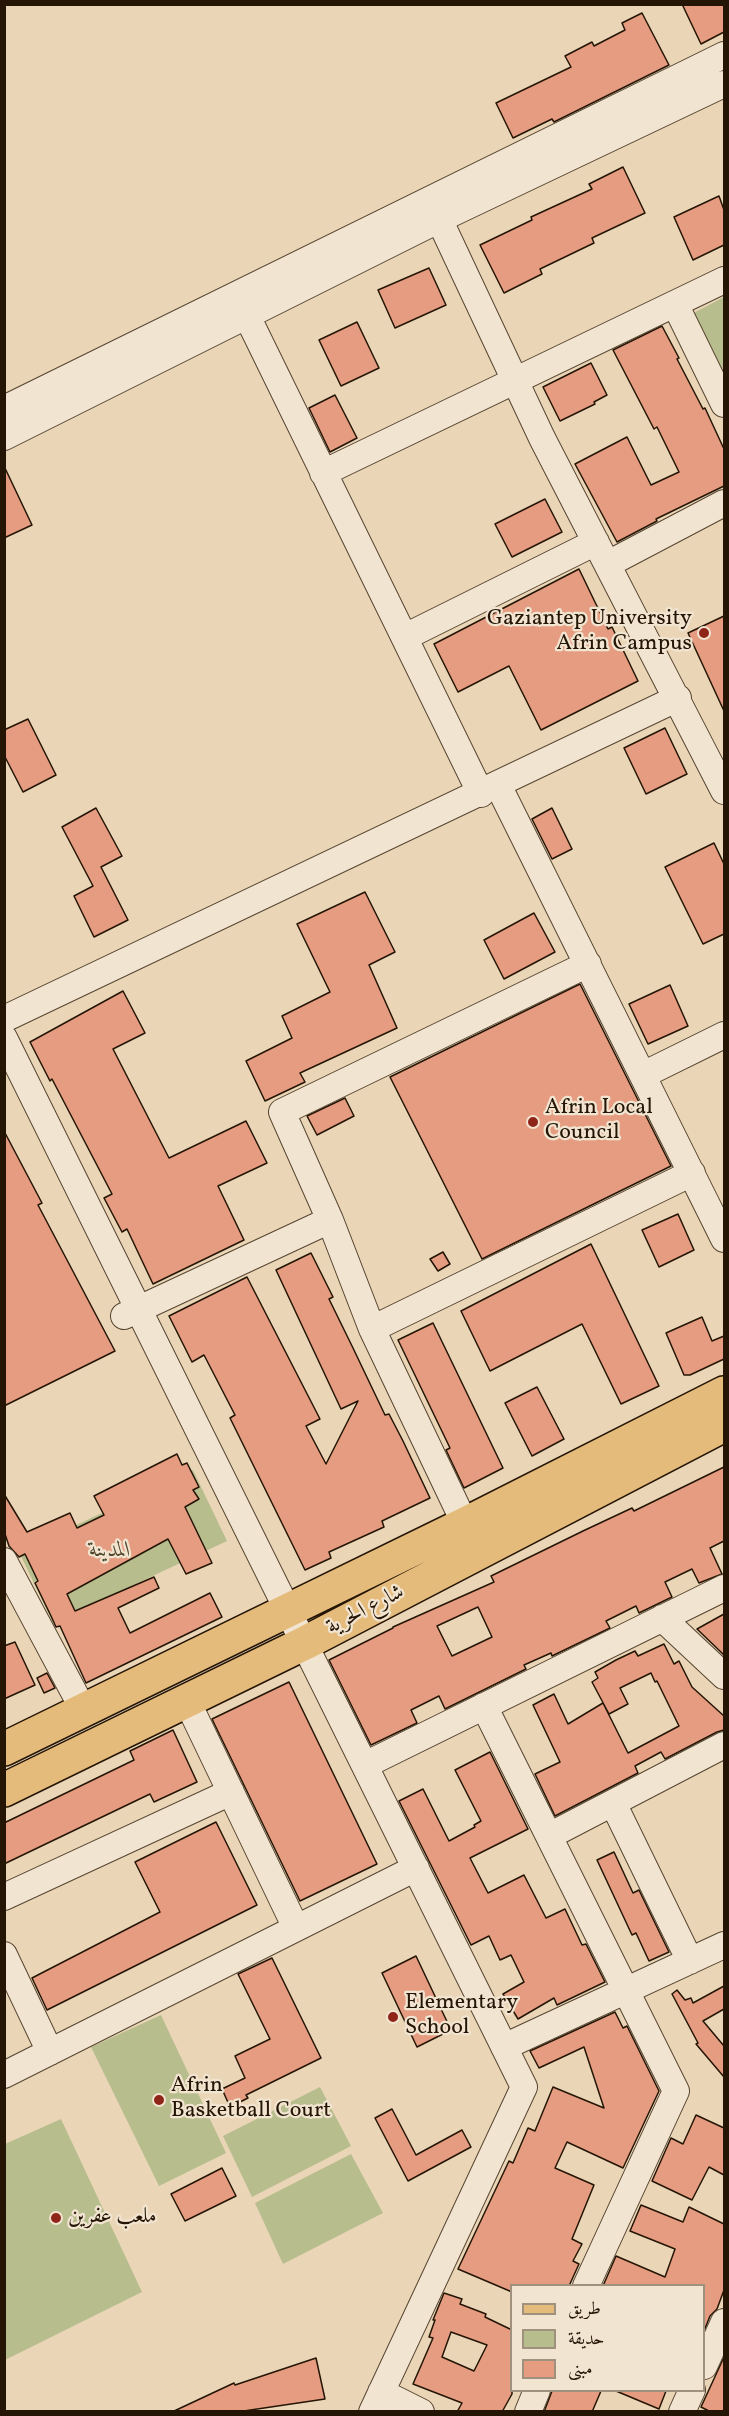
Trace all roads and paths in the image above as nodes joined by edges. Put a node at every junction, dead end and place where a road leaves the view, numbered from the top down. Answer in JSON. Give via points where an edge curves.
{"nodes":[{"id":1,"x":724,"y":55,"type":"edge"},
{"id":2,"x":724,"y":87,"type":"edge"},
{"id":3,"x":435,"y":210,"type":"junction"},
{"id":4,"x":724,"y":280,"type":"edge"},
{"id":5,"x":675,"y":304,"type":"junction"},
{"id":6,"x":247,"y":315,"type":"junction"},
{"id":7,"x":514,"y":380,"type":"junction"},
{"id":8,"x":724,"y":404,"type":"edge"},
{"id":9,"x":4,"y":409,"type":"edge"},
{"id":10,"x":4,"y":437,"type":"edge"},
{"id":11,"x":324,"y":473,"type":"junction"},
{"id":12,"x":724,"y":503,"type":"edge"},
{"id":13,"x":602,"y":553,"type":"junction"},
{"id":14,"x":405,"y":637,"type":"junction"},
{"id":15,"x":678,"y":698,"type":"junction"},
{"id":16,"x":490,"y":790,"type":"junction"},
{"id":17,"x":724,"y":791,"type":"edge"},
{"id":18,"x":588,"y":964,"type":"junction"},
{"id":19,"x":4,"y":1019,"type":"edge"},
{"id":20,"x":724,"y":1035,"type":"edge"},
{"id":21,"x":4,"y":1038,"type":"edge"},
{"id":22,"x":643,"y":1075,"type":"junction"},
{"id":23,"x":692,"y":1173,"type":"junction"},
{"id":24,"x":330,"y":1220,"type":"junction"},
{"id":25,"x":724,"y":1239,"type":"edge"},
{"id":26,"x":131,"y":1312,"type":"junction"},
{"id":27,"x":372,"y":1329,"type":"junction"},
{"id":28,"x":724,"y":1393,"type":"edge"},
{"id":29,"x":724,"y":1425,"type":"edge"},
{"id":30,"x":465,"y":1524,"type":"junction"},
{"id":31,"x":4,"y":1561,"type":"edge"},
{"id":32,"x":724,"y":1588,"type":"edge"},
{"id":33,"x":288,"y":1609,"type":"junction"},
{"id":34,"x":662,"y":1618,"type":"junction"},
{"id":35,"x":305,"y":1643,"type":"junction"},
{"id":36,"x":724,"y":1676,"type":"edge"},
{"id":37,"x":187,"y":1701,"type":"junction"},
{"id":38,"x":484,"y":1706,"type":"junction"},
{"id":39,"x":84,"y":1711,"type":"junction"},
{"id":40,"x":724,"y":1745,"type":"edge"},
{"id":41,"x":4,"y":1749,"type":"edge"},
{"id":42,"x":365,"y":1765,"type":"junction"},
{"id":43,"x":4,"y":1790,"type":"edge"},
{"id":44,"x":231,"y":1792,"type":"junction"},
{"id":45,"x":613,"y":1803,"type":"junction"},
{"id":46,"x":549,"y":1836,"type":"junction"},
{"id":47,"x":416,"y":1868,"type":"junction"},
{"id":48,"x":4,"y":1897,"type":"edge"},
{"id":49,"x":296,"y":1928,"type":"junction"},
{"id":50,"x":724,"y":1945,"type":"edge"},
{"id":51,"x":4,"y":1955,"type":"edge"},
{"id":52,"x":690,"y":1961,"type":"junction"},
{"id":53,"x":626,"y":1991,"type":"junction"},
{"id":54,"x":504,"y":2047,"type":"junction"},
{"id":55,"x":50,"y":2052,"type":"junction"},
{"id":56,"x":4,"y":2075,"type":"edge"},
{"id":57,"x":587,"y":2284,"type":"edge"},
{"id":58,"x":537,"y":2392,"type":"edge"},
{"id":59,"x":692,"y":2392,"type":"edge"},
{"id":60,"x":376,"y":2402,"type":"edge"},
{"id":61,"x":421,"y":2412,"type":"edge"},
{"id":62,"x":528,"y":2412,"type":"edge"},
{"id":63,"x":682,"y":2412,"type":"edge"}],
"edges":[{"from":1,"to":3,"type":"street"},
{"from":2,"to":3,"type":"street"},
{"from":3,"to":6,"type":"street"},
{"from":3,"to":7,"type":"street"},
{"from":3,"to":9,"type":"street"},
{"from":4,"to":5,"type":"street"},
{"from":5,"to":7,"type":"street"},
{"from":5,"to":8,"type":"street"},
{"from":6,"to":10,"type":"street"},
{"from":6,"to":11,"type":"street"},
{"from":7,"to":11,"type":"street"},
{"from":7,"to":13,"type":"street"},
{"from":11,"to":14,"type":"street"},
{"from":12,"to":13,"type":"street"},
{"from":13,"to":14,"type":"street"},
{"from":13,"to":15,"type":"street"},
{"from":14,"to":16,"type":"street"},
{"from":15,"to":16,"type":"street"},
{"from":15,"to":17,"type":"street"},
{"from":16,"to":18,"type":"street"},
{"from":16,"to":19,"type":"street"},
{"from":18,"to":22,"type":"street"},
{"from":18,"to":24,"type":"street","via":[[282,1112]]},
{"from":20,"to":22,"type":"street"},
{"from":21,"to":26,"type":"street"},
{"from":22,"to":23,"type":"street"},
{"from":23,"to":25,"type":"street"},
{"from":23,"to":27,"type":"street"},
{"from":24,"to":26,"type":"street"},
{"from":24,"to":27,"type":"street"},
{"from":26,"to":33,"type":"street"},
{"from":27,"to":30,"type":"street"},
{"from":28,"to":30,"type":"main road","name":"شارع الحرية"},
{"from":29,"to":35,"type":"main road","name":"شارع الحرية"},
{"from":30,"to":33,"type":"main road","name":"شارع الحرية"},
{"from":31,"to":39,"type":"street"},
{"from":32,"to":34,"type":"street"},
{"from":33,"to":35,"type":"street"},
{"from":33,"to":39,"type":"main road","name":"شارع الحرية"},
{"from":34,"to":36,"type":"street"},
{"from":34,"to":38,"type":"street"},
{"from":35,"to":37,"type":"main road","name":"شارع الحرية"},
{"from":35,"to":42,"type":"street"},
{"from":37,"to":43,"type":"main road","name":"شارع الحرية"},
{"from":37,"to":44,"type":"street"},
{"from":38,"to":42,"type":"street"},
{"from":38,"to":46,"type":"street"},
{"from":39,"to":41,"type":"main road","name":"شارع الحرية"},
{"from":40,"to":45,"type":"street"},
{"from":42,"to":47,"type":"street"},
{"from":44,"to":48,"type":"street"},
{"from":44,"to":49,"type":"street"},
{"from":45,"to":46,"type":"street"},
{"from":45,"to":52,"type":"street"},
{"from":46,"to":53,"type":"street"},
{"from":47,"to":49,"type":"street"},
{"from":47,"to":54,"type":"street"},
{"from":49,"to":55,"type":"street"},
{"from":50,"to":52,"type":"street"},
{"from":51,"to":55,"type":"street"},
{"from":52,"to":53,"type":"street"},
{"from":53,"to":54,"type":"street"},
{"from":53,"to":57,"type":"street","via":[[676,2091]]},
{"from":54,"to":60,"type":"street","via":[[524,2087]]},
{"from":55,"to":56,"type":"street"},
{"from":58,"to":62,"type":"street"},
{"from":59,"to":63,"type":"street"},
{"from":60,"to":61,"type":"street"}]}
